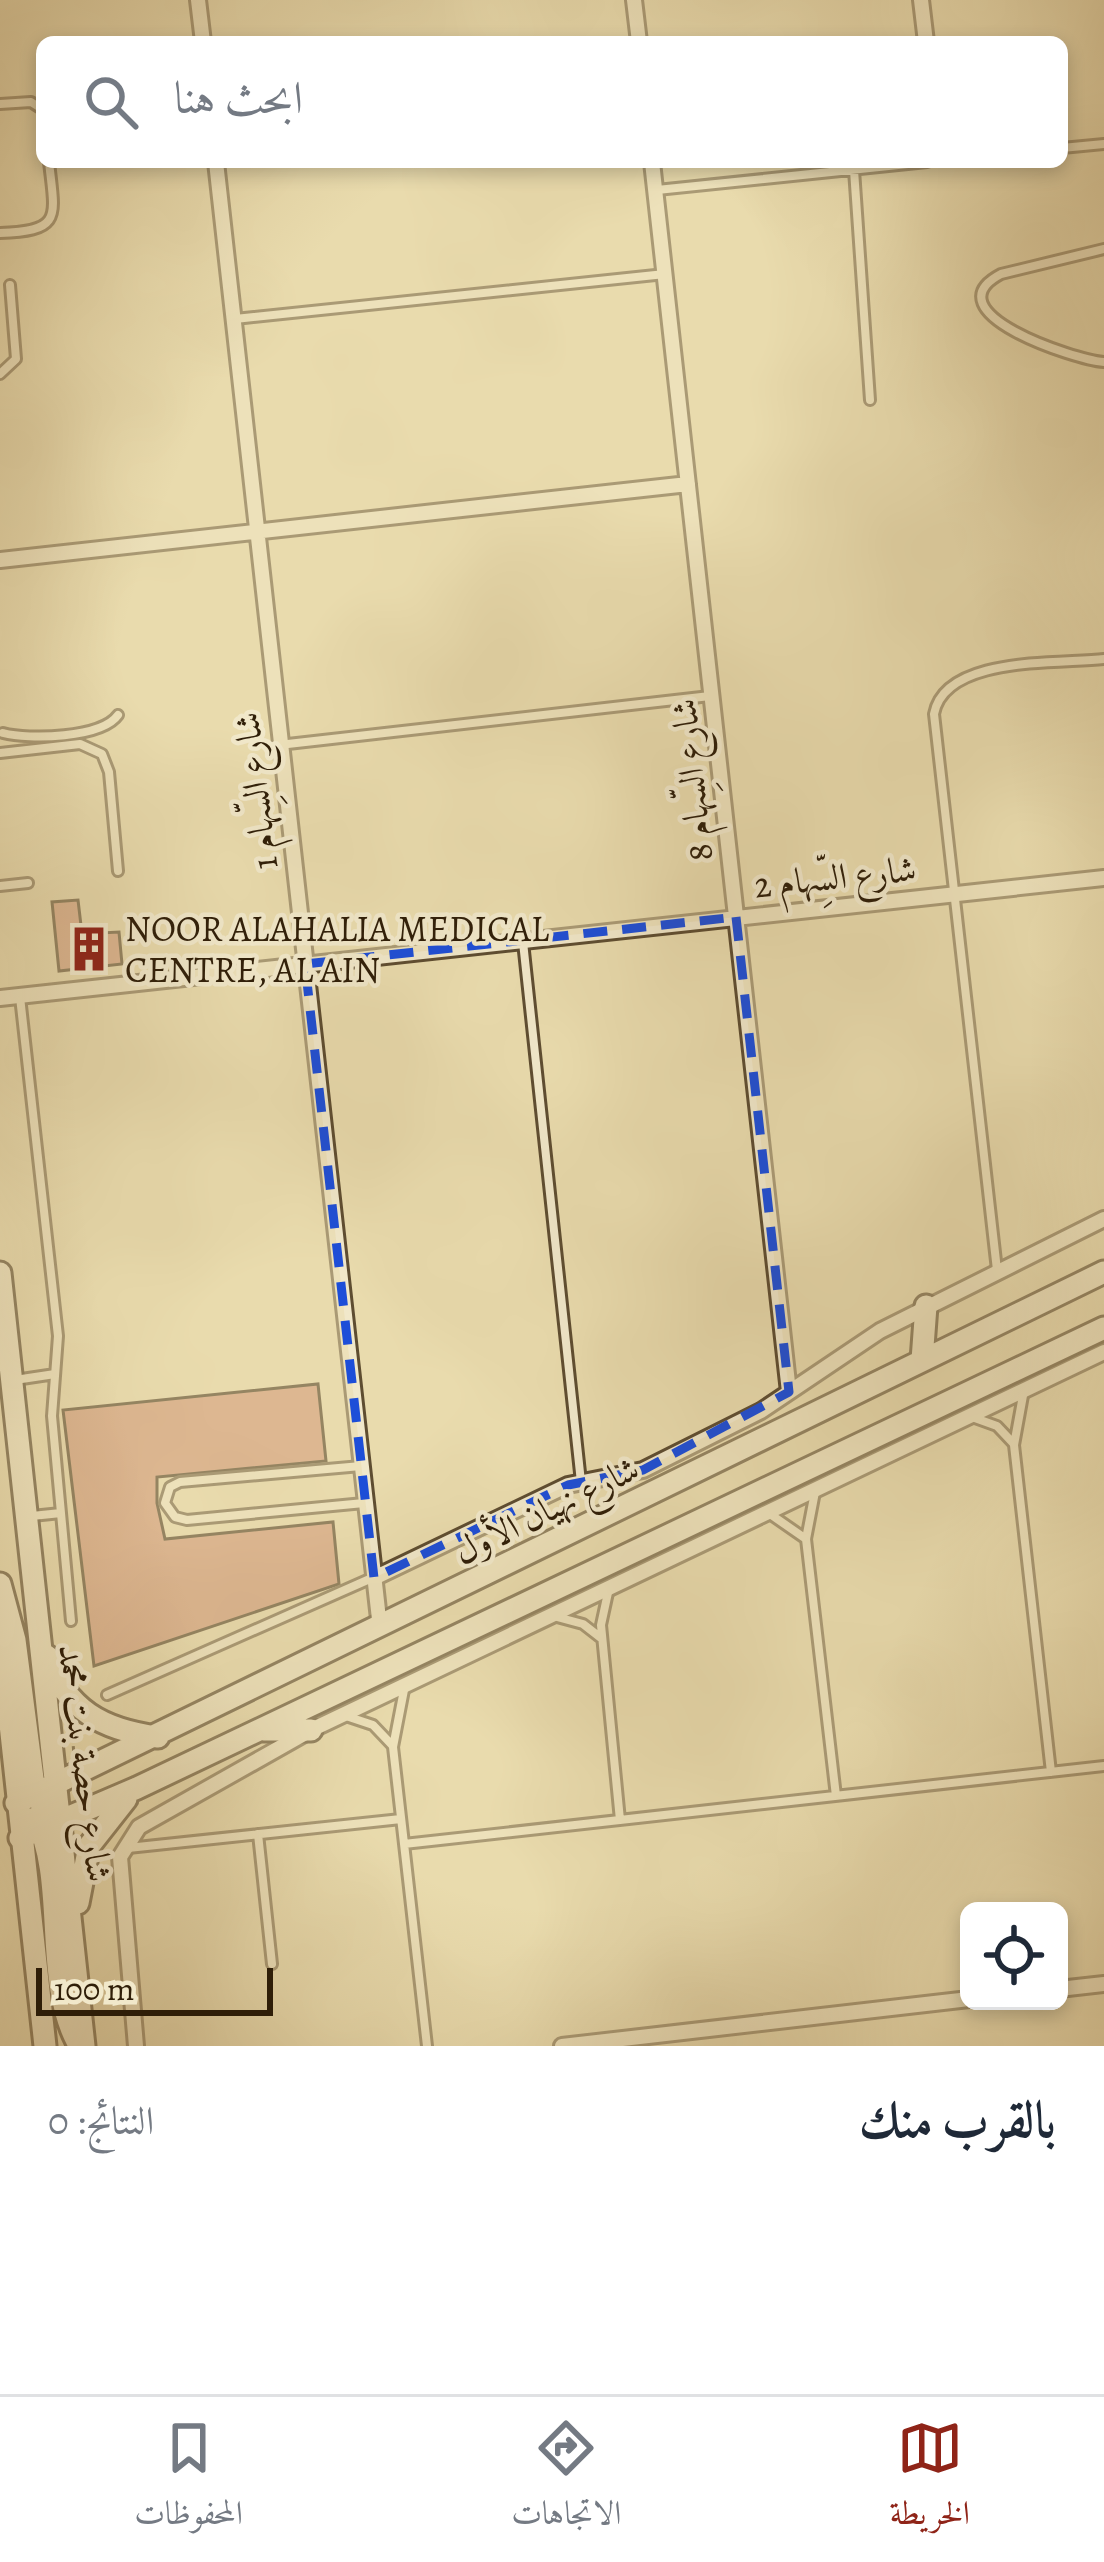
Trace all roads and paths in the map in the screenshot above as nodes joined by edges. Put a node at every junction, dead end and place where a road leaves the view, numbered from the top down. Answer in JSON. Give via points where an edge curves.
{"nodes":[{"id":1,"x":198,"y":0,"type":"edge"},
{"id":2,"x":634,"y":0,"type":"edge"},
{"id":3,"x":921,"y":0,"type":"edge"},
{"id":4,"x":201,"y":36,"type":"edge"},
{"id":5,"x":638,"y":36,"type":"edge"},
{"id":6,"x":925,"y":36,"type":"edge"},
{"id":7,"x":0,"y":104,"type":"edge"},
{"id":8,"x":36,"y":105,"type":"edge"},
{"id":9,"x":1104,"y":144,"type":"edge"},
{"id":10,"x":1068,"y":147,"type":"edge"},
{"id":11,"x":50,"y":168,"type":"edge"},
{"id":12,"x":217,"y":168,"type":"edge"},
{"id":13,"x":653,"y":168,"type":"edge"},
{"id":14,"x":872,"y":168,"type":"edge"},
{"id":15,"x":854,"y":170,"type":"junction"},
{"id":16,"x":656,"y":190,"type":"junction"},
{"id":17,"x":0,"y":233,"type":"edge"},
{"id":18,"x":1104,"y":248,"type":"edge"},
{"id":19,"x":665,"y":274,"type":"junction"},
{"id":20,"x":10,"y":285,"type":"dead end"},
{"id":21,"x":233,"y":319,"type":"junction"},
{"id":22,"x":1104,"y":362,"type":"edge"},
{"id":23,"x":0,"y":374,"type":"edge"},
{"id":24,"x":870,"y":400,"type":"dead end"},
{"id":25,"x":688,"y":484,"type":"junction"},
{"id":26,"x":257,"y":532,"type":"junction"},
{"id":27,"x":0,"y":560,"type":"edge"},
{"id":28,"x":1104,"y":659,"type":"edge"},
{"id":29,"x":712,"y":696,"type":"junction"},
{"id":30,"x":118,"y":715,"type":"dead end"},
{"id":31,"x":3,"y":733,"type":"edge"},
{"id":32,"x":279,"y":746,"type":"junction"},
{"id":33,"x":0,"y":753,"type":"edge"},
{"id":34,"x":118,"y":871,"type":"dead end"},
{"id":35,"x":1104,"y":878,"type":"edge"},
{"id":36,"x":28,"y":883,"type":"dead end"},
{"id":37,"x":0,"y":886,"type":"edge"},
{"id":38,"x":954,"y":894,"type":"junction"},
{"id":39,"x":736,"y":917,"type":"junction"},
{"id":40,"x":523,"y":940,"type":"junction"},
{"id":41,"x":305,"y":964,"type":"junction"},
{"id":42,"x":20,"y":996,"type":"junction"},
{"id":43,"x":0,"y":998,"type":"edge"},
{"id":44,"x":1104,"y":1219,"type":"edge"},
{"id":45,"x":997,"y":1272,"type":"junction"},
{"id":46,"x":1104,"y":1272,"type":"edge"},
{"id":47,"x":0,"y":1273,"type":"edge"},
{"id":48,"x":926,"y":1306,"type":"junction"},
{"id":49,"x":1104,"y":1328,"type":"edge"},
{"id":50,"x":1104,"y":1352,"type":"edge"},
{"id":51,"x":922,"y":1360,"type":"junction"},
{"id":52,"x":55,"y":1374,"type":"junction"},
{"id":53,"x":11,"y":1381,"type":"junction"},
{"id":54,"x":1025,"y":1389,"type":"junction"},
{"id":55,"x":789,"y":1392,"type":"junction"},
{"id":56,"x":964,"y":1417,"type":"junction"},
{"id":57,"x":1015,"y":1445,"type":"junction"},
{"id":58,"x":361,"y":1466,"type":"junction"},
{"id":59,"x":581,"y":1482,"type":"junction"},
{"id":60,"x":818,"y":1485,"type":"junction"},
{"id":61,"x":365,"y":1503,"type":"junction"},
{"id":62,"x":763,"y":1512,"type":"junction"},
{"id":63,"x":61,"y":1513,"type":"junction"},
{"id":64,"x":25,"y":1517,"type":"junction"},
{"id":65,"x":806,"y":1539,"type":"junction"},
{"id":66,"x":374,"y":1578,"type":"junction"},
{"id":67,"x":0,"y":1584,"type":"edge"},
{"id":68,"x":610,"y":1586,"type":"junction"},
{"id":69,"x":549,"y":1616,"type":"junction"},
{"id":70,"x":35,"y":1621,"type":"junction"},
{"id":71,"x":70,"y":1621,"type":"dead end"},
{"id":72,"x":380,"y":1628,"type":"junction"},
{"id":73,"x":0,"y":1633,"type":"edge"},
{"id":74,"x":602,"y":1638,"type":"junction"},
{"id":75,"x":404,"y":1688,"type":"junction"},
{"id":76,"x":107,"y":1695,"type":"dead end"},
{"id":77,"x":344,"y":1716,"type":"junction"},
{"id":78,"x":258,"y":1730,"type":"junction"},
{"id":79,"x":311,"y":1730,"type":"junction"},
{"id":80,"x":159,"y":1737,"type":"junction"},
{"id":81,"x":393,"y":1747,"type":"junction"},
{"id":82,"x":1104,"y":1766,"type":"edge"},
{"id":83,"x":1051,"y":1772,"type":"junction"},
{"id":84,"x":137,"y":1788,"type":"junction"},
{"id":85,"x":36,"y":1794,"type":"junction"},
{"id":86,"x":836,"y":1796,"type":"junction"},
{"id":87,"x":401,"y":1819,"type":"junction"},
{"id":88,"x":620,"y":1820,"type":"junction"},
{"id":89,"x":40,"y":1830,"type":"junction"},
{"id":90,"x":258,"y":1834,"type":"junction"},
{"id":91,"x":404,"y":1844,"type":"junction"},
{"id":92,"x":122,"y":1849,"type":"junction"},
{"id":93,"x":74,"y":1934,"type":"junction"},
{"id":94,"x":272,"y":1964,"type":"dead end"},
{"id":95,"x":1104,"y":1984,"type":"edge"},
{"id":96,"x":1068,"y":1988,"type":"edge"},
{"id":97,"x":960,"y":2000,"type":"edge"},
{"id":98,"x":45,"y":2046,"type":"edge"},
{"id":99,"x":82,"y":2046,"type":"edge"},
{"id":100,"x":136,"y":2046,"type":"edge"},
{"id":101,"x":427,"y":2046,"type":"edge"},
{"id":102,"x":562,"y":2046,"type":"edge"}],
"edges":[{"from":1,"to":4,"type":"street"},
{"from":2,"to":5,"type":"street"},
{"from":3,"to":6,"type":"street"},
{"from":7,"to":8,"type":"lane"},
{"from":9,"to":10,"type":"lane"},
{"from":11,"to":17,"type":"lane","via":[[50,223]]},
{"from":12,"to":21,"type":"street","name":"شارع السِّهام 1"},
{"from":13,"to":16,"type":"street","name":"شارع السِّهام 8"},
{"from":14,"to":15,"type":"lane"},
{"from":15,"to":16,"type":"lane"},
{"from":15,"to":24,"type":"lane"},
{"from":16,"to":19,"type":"street","name":"شارع السِّهام 8"},
{"from":18,"to":22,"type":"lane","via":[[1001,274],[984,297],[994,317],[1039,346]]},
{"from":19,"to":21,"type":"lane"},
{"from":19,"to":25,"type":"street","name":"شارع السِّهام 8"},
{"from":20,"to":23,"type":"lane","via":[[16,359]]},
{"from":21,"to":26,"type":"street","name":"شارع السِّهام 1"},
{"from":25,"to":26,"type":"street"},
{"from":25,"to":29,"type":"street","name":"شارع السِّهام 8"},
{"from":26,"to":27,"type":"street"},
{"from":26,"to":32,"type":"street","name":"شارع السِّهام 1"},
{"from":28,"to":38,"type":"lane","via":[[966,674],[941,693],[935,726]]},
{"from":29,"to":32,"type":"lane"},
{"from":29,"to":39,"type":"street","name":"شارع السِّهام 8"},
{"from":30,"to":31,"type":"lane","via":[[100,728]]},
{"from":32,"to":41,"type":"street","name":"شارع السِّهام 1"},
{"from":33,"to":34,"type":"lane","via":[[80,744],[102,754]]},
{"from":35,"to":38,"type":"street","name":"شارع السِّهام 2"},
{"from":36,"to":37,"type":"lane"},
{"from":38,"to":39,"type":"street","name":"شارع السِّهام 2"},
{"from":38,"to":45,"type":"lane"},
{"from":39,"to":40,"type":"street","name":"شارع السِّهام 2"},
{"from":39,"to":55,"type":"street","name":"شارع السِّهام 8"},
{"from":40,"to":41,"type":"street","name":"شارع السِّهام 2"},
{"from":40,"to":59,"type":"lane"},
{"from":41,"to":42,"type":"street","name":"شارع السِّهام 2"},
{"from":41,"to":58,"type":"street","name":"شارع السِّهام 1"},
{"from":42,"to":43,"type":"street","name":"شارع السِّهام 2"},
{"from":42,"to":52,"type":"lane","via":[[58,1336]]},
{"from":44,"to":45,"type":"street"},
{"from":45,"to":48,"type":"street"},
{"from":46,"to":51,"type":"main road","name":"شارع نهيان الأول"},
{"from":47,"to":53,"type":"main road","name":"شارع حصة بنت محمد"},
{"from":48,"to":51,"type":"main road"},
{"from":48,"to":55,"type":"street"},
{"from":49,"to":78,"type":"main road","name":"شارع نهيان الأول"},
{"from":50,"to":54,"type":"street"},
{"from":51,"to":72,"type":"main road","name":"شارع نهيان الأول"},
{"from":52,"to":53,"type":"lane"},
{"from":52,"to":63,"type":"lane"},
{"from":53,"to":64,"type":"main road","name":"شارع حصة بنت محمد"},
{"from":54,"to":56,"type":"street"},
{"from":54,"to":57,"type":"lane"},
{"from":55,"to":59,"type":"street","via":[[643,1470]]},
{"from":56,"to":57,"type":"lane","via":[[990,1421]]},
{"from":56,"to":60,"type":"street"},
{"from":57,"to":83,"type":"lane"},
{"from":58,"to":61,"type":"street","name":"شارع السِّهام 1"},
{"from":58,"to":61,"type":"lane","via":[[180,1482],[165,1503],[187,1520]]},
{"from":59,"to":66,"type":"street"},
{"from":60,"to":62,"type":"street"},
{"from":60,"to":65,"type":"lane"},
{"from":61,"to":66,"type":"street","name":"شارع السِّهام 1"},
{"from":62,"to":65,"type":"lane"},
{"from":62,"to":68,"type":"street"},
{"from":63,"to":64,"type":"lane"},
{"from":63,"to":71,"type":"lane"},
{"from":64,"to":70,"type":"main road","name":"شارع حصة بنت محمد"},
{"from":65,"to":86,"type":"lane"},
{"from":66,"to":72,"type":"street","name":"شارع السِّهام 1"},
{"from":66,"to":76,"type":"lane"},
{"from":67,"to":85,"type":"main road"},
{"from":68,"to":69,"type":"street"},
{"from":68,"to":74,"type":"lane"},
{"from":69,"to":74,"type":"lane"},
{"from":69,"to":75,"type":"street"},
{"from":70,"to":80,"type":"main road","via":[[80,1711],[103,1725]]},
{"from":70,"to":85,"type":"main road","name":"شارع حصة بنت محمد"},
{"from":72,"to":80,"type":"main road","name":"شارع نهيان الأول"},
{"from":73,"to":85,"type":"main road","name":"شارع حصة بنت محمد"},
{"from":74,"to":88,"type":"lane"},
{"from":75,"to":77,"type":"street"},
{"from":75,"to":81,"type":"lane"},
{"from":77,"to":79,"type":"street"},
{"from":77,"to":81,"type":"lane","via":[[373,1724]]},
{"from":78,"to":79,"type":"main road"},
{"from":78,"to":84,"type":"main road","name":"شارع نهيان الأول"},
{"from":79,"to":92,"type":"street","via":[[139,1827]]},
{"from":80,"to":85,"type":"main road","name":"شارع نهيان الأول"},
{"from":81,"to":87,"type":"lane"},
{"from":82,"to":83,"type":"lane"},
{"from":83,"to":86,"type":"lane"},
{"from":84,"to":89,"type":"main road","name":"شارع نهيان الأول"},
{"from":84,"to":93,"type":"main road","via":[[89,1846]]},
{"from":85,"to":89,"type":"main road","name":"شارع حصة بنت محمد"},
{"from":85,"to":89,"type":"main road","name":"شارع حصة بنت محمد"},
{"from":86,"to":88,"type":"lane"},
{"from":87,"to":90,"type":"lane"},
{"from":87,"to":91,"type":"lane"},
{"from":88,"to":91,"type":"lane"},
{"from":89,"to":93,"type":"main road","name":"شارع حصة بنت محمد"},
{"from":89,"to":98,"type":"main road","name":"شارع حصة بنت محمد"},
{"from":89,"to":99,"type":"main road","via":[[64,2006]]},
{"from":90,"to":92,"type":"lane"},
{"from":90,"to":94,"type":"lane"},
{"from":91,"to":101,"type":"lane"},
{"from":92,"to":100,"type":"street"},
{"from":93,"to":99,"type":"main road","name":"شارع حصة بنت محمد"},
{"from":95,"to":96,"type":"street"},
{"from":97,"to":102,"type":"street"}]}
